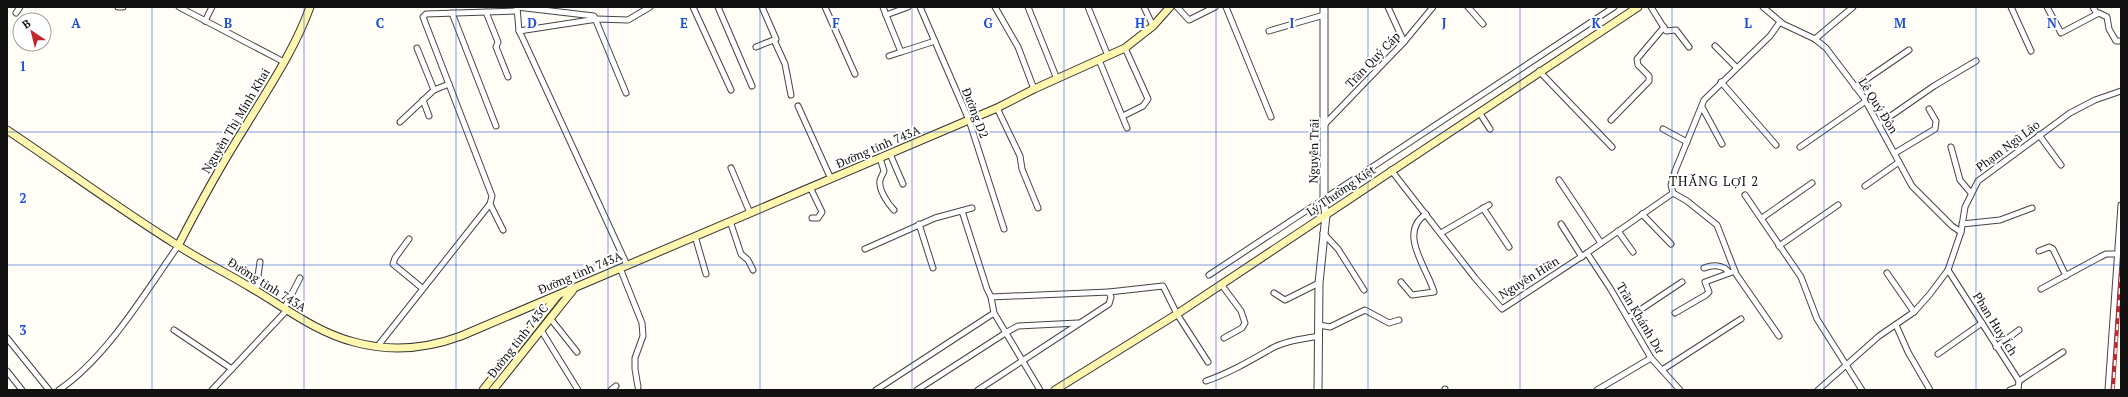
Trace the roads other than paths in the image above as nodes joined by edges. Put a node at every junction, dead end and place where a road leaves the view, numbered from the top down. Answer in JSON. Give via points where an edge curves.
{"nodes":[{"id":1,"x":20,"y":7,"type":"edge"},
{"id":2,"x":118,"y":7,"type":"edge"},
{"id":3,"x":123,"y":7,"type":"edge"},
{"id":4,"x":179,"y":7,"type":"edge"},
{"id":5,"x":212,"y":7,"type":"edge"},
{"id":6,"x":310,"y":7,"type":"edge"},
{"id":7,"x":650,"y":7,"type":"edge"},
{"id":8,"x":693,"y":7,"type":"edge"},
{"id":9,"x":718,"y":7,"type":"edge"},
{"id":10,"x":762,"y":7,"type":"edge"},
{"id":11,"x":825,"y":7,"type":"edge"},
{"id":12,"x":883,"y":7,"type":"edge"},
{"id":13,"x":908,"y":7,"type":"edge"},
{"id":14,"x":920,"y":7,"type":"edge"},
{"id":15,"x":995,"y":7,"type":"edge"},
{"id":16,"x":1028,"y":7,"type":"edge"},
{"id":17,"x":1088,"y":7,"type":"edge"},
{"id":18,"x":1144,"y":7,"type":"edge"},
{"id":19,"x":1170,"y":7,"type":"edge"},
{"id":20,"x":1177,"y":7,"type":"edge"},
{"id":21,"x":1215,"y":7,"type":"edge"},
{"id":22,"x":1226,"y":7,"type":"edge"},
{"id":23,"x":1324,"y":7,"type":"edge"},
{"id":24,"x":1388,"y":7,"type":"edge"},
{"id":25,"x":1433,"y":7,"type":"edge"},
{"id":26,"x":1468,"y":7,"type":"edge"},
{"id":27,"x":1638,"y":7,"type":"edge"},
{"id":28,"x":1651,"y":7,"type":"edge"},
{"id":29,"x":1763,"y":7,"type":"edge"},
{"id":30,"x":1853,"y":7,"type":"edge"},
{"id":31,"x":2011,"y":7,"type":"edge"},
{"id":32,"x":2047,"y":7,"type":"edge"},
{"id":33,"x":2093,"y":7,"type":"edge"},
{"id":34,"x":516,"y":8,"type":"edge"},
{"id":35,"x":1612,"y":8,"type":"edge"},
{"id":36,"x":16,"y":12,"type":"dead end"},
{"id":37,"x":486,"y":12,"type":"junction"},
{"id":38,"x":452,"y":13,"type":"junction"},
{"id":39,"x":2096,"y":14,"type":"junction"},
{"id":40,"x":886,"y":15,"type":"junction"},
{"id":41,"x":1324,"y":15,"type":"junction"},
{"id":42,"x":597,"y":19,"type":"junction"},
{"id":43,"x":205,"y":21,"type":"junction"},
{"id":44,"x":1780,"y":22,"type":"junction"},
{"id":45,"x":1483,"y":24,"type":"dead end"},
{"id":46,"x":1153,"y":26,"type":"junction"},
{"id":47,"x":1664,"y":27,"type":"junction"},
{"id":48,"x":1269,"y":30,"type":"dead end"},
{"id":49,"x":519,"y":31,"type":"junction"},
{"id":50,"x":1815,"y":39,"type":"junction"},
{"id":51,"x":774,"y":40,"type":"junction"},
{"id":52,"x":934,"y":41,"type":"junction"},
{"id":53,"x":2121,"y":41,"type":"edge"},
{"id":54,"x":1404,"y":42,"type":"junction"},
{"id":55,"x":756,"y":46,"type":"dead end"},
{"id":56,"x":1715,"y":46,"type":"dead end"},
{"id":57,"x":1689,"y":47,"type":"dead end"},
{"id":58,"x":417,"y":48,"type":"dead end"},
{"id":59,"x":1125,"y":48,"type":"junction"},
{"id":60,"x":1909,"y":50,"type":"dead end"},
{"id":61,"x":2031,"y":51,"type":"dead end"},
{"id":62,"x":901,"y":52,"type":"junction"},
{"id":63,"x":889,"y":56,"type":"dead end"},
{"id":64,"x":1108,"y":56,"type":"junction"},
{"id":65,"x":1099,"y":60,"type":"junction"},
{"id":66,"x":1976,"y":61,"type":"dead end"},
{"id":67,"x":284,"y":62,"type":"junction"},
{"id":68,"x":1736,"y":67,"type":"junction"},
{"id":69,"x":1539,"y":72,"type":"junction"},
{"id":70,"x":855,"y":74,"type":"dead end"},
{"id":71,"x":508,"y":77,"type":"dead end"},
{"id":72,"x":1057,"y":79,"type":"junction"},
{"id":73,"x":1721,"y":82,"type":"junction"},
{"id":74,"x":449,"y":84,"type":"junction"},
{"id":75,"x":752,"y":86,"type":"dead end"},
{"id":76,"x":1855,"y":86,"type":"junction"},
{"id":77,"x":1034,"y":89,"type":"junction"},
{"id":78,"x":434,"y":90,"type":"junction"},
{"id":79,"x":731,"y":90,"type":"dead end"},
{"id":80,"x":2121,"y":91,"type":"edge"},
{"id":81,"x":626,"y":93,"type":"dead end"},
{"id":82,"x":791,"y":95,"type":"dead end"},
{"id":83,"x":423,"y":100,"type":"junction"},
{"id":84,"x":1866,"y":101,"type":"junction"},
{"id":85,"x":798,"y":106,"type":"dead end"},
{"id":86,"x":1702,"y":107,"type":"junction"},
{"id":87,"x":997,"y":108,"type":"junction"},
{"id":88,"x":1929,"y":110,"type":"dead end"},
{"id":89,"x":1479,"y":112,"type":"junction"},
{"id":90,"x":429,"y":116,"type":"dead end"},
{"id":91,"x":1123,"y":116,"type":"junction"},
{"id":92,"x":1271,"y":117,"type":"dead end"},
{"id":93,"x":969,"y":120,"type":"junction"},
{"id":94,"x":1611,"y":120,"type":"dead end"},
{"id":95,"x":400,"y":122,"type":"dead end"},
{"id":96,"x":1325,"y":124,"type":"junction"},
{"id":97,"x":1879,"y":124,"type":"junction"},
{"id":98,"x":496,"y":126,"type":"dead end"},
{"id":99,"x":1128,"y":128,"type":"dead end"},
{"id":100,"x":1663,"y":128,"type":"dead end"},
{"id":101,"x":1490,"y":129,"type":"dead end"},
{"id":102,"x":7,"y":130,"type":"edge"},
{"id":103,"x":2039,"y":135,"type":"junction"},
{"id":104,"x":1687,"y":142,"type":"junction"},
{"id":105,"x":1722,"y":144,"type":"dead end"},
{"id":106,"x":1776,"y":145,"type":"dead end"},
{"id":107,"x":1612,"y":147,"type":"dead end"},
{"id":108,"x":1800,"y":147,"type":"dead end"},
{"id":109,"x":1951,"y":147,"type":"dead end"},
{"id":110,"x":1895,"y":153,"type":"junction"},
{"id":111,"x":890,"y":154,"type":"junction"},
{"id":112,"x":880,"y":158,"type":"junction"},
{"id":113,"x":1899,"y":162,"type":"junction"},
{"id":114,"x":2061,"y":165,"type":"dead end"},
{"id":115,"x":731,"y":168,"type":"dead end"},
{"id":116,"x":1391,"y":170,"type":"junction"},
{"id":117,"x":831,"y":179,"type":"junction"},
{"id":118,"x":1559,"y":180,"type":"dead end"},
{"id":119,"x":903,"y":184,"type":"dead end"},
{"id":120,"x":1812,"y":184,"type":"dead end"},
{"id":121,"x":1865,"y":186,"type":"dead end"},
{"id":122,"x":810,"y":187,"type":"junction"},
{"id":123,"x":1673,"y":192,"type":"junction"},
{"id":124,"x":1971,"y":193,"type":"junction"},
{"id":125,"x":1745,"y":195,"type":"dead end"},
{"id":126,"x":1324,"y":199,"type":"junction"},
{"id":127,"x":490,"y":204,"type":"junction"},
{"id":128,"x":1489,"y":205,"type":"dead end"},
{"id":129,"x":1838,"y":205,"type":"dead end"},
{"id":130,"x":2121,"y":205,"type":"edge"},
{"id":131,"x":972,"y":208,"type":"dead end"},
{"id":132,"x":1038,"y":208,"type":"dead end"},
{"id":133,"x":1483,"y":208,"type":"junction"},
{"id":134,"x":2032,"y":208,"type":"dead end"},
{"id":135,"x":894,"y":210,"type":"dead end"},
{"id":136,"x":962,"y":211,"type":"junction"},
{"id":137,"x":750,"y":213,"type":"junction"},
{"id":138,"x":1326,"y":214,"type":"junction"},
{"id":139,"x":1426,"y":214,"type":"junction"},
{"id":140,"x":1642,"y":214,"type":"junction"},
{"id":141,"x":812,"y":218,"type":"dead end"},
{"id":142,"x":1762,"y":218,"type":"junction"},
{"id":143,"x":730,"y":221,"type":"junction"},
{"id":144,"x":919,"y":224,"type":"junction"},
{"id":145,"x":1561,"y":224,"type":"dead end"},
{"id":146,"x":1962,"y":224,"type":"junction"},
{"id":147,"x":1004,"y":228,"type":"dead end"},
{"id":148,"x":503,"y":230,"type":"dead end"},
{"id":149,"x":1618,"y":231,"type":"junction"},
{"id":150,"x":1323,"y":232,"type":"junction"},
{"id":151,"x":1961,"y":232,"type":"junction"},
{"id":152,"x":1440,"y":233,"type":"junction"},
{"id":153,"x":695,"y":236,"type":"junction"},
{"id":154,"x":409,"y":239,"type":"dead end"},
{"id":155,"x":1601,"y":243,"type":"junction"},
{"id":156,"x":1671,"y":244,"type":"dead end"},
{"id":157,"x":178,"y":246,"type":"junction"},
{"id":158,"x":1779,"y":246,"type":"junction"},
{"id":159,"x":1509,"y":247,"type":"dead end"},
{"id":160,"x":864,"y":249,"type":"dead end"},
{"id":161,"x":2039,"y":251,"type":"dead end"},
{"id":162,"x":1634,"y":252,"type":"dead end"},
{"id":163,"x":2118,"y":254,"type":"junction"},
{"id":164,"x":1584,"y":255,"type":"junction"},
{"id":165,"x":260,"y":262,"type":"dead end"},
{"id":166,"x":623,"y":266,"type":"junction"},
{"id":167,"x":933,"y":268,"type":"dead end"},
{"id":168,"x":1704,"y":268,"type":"dead end"},
{"id":169,"x":752,"y":270,"type":"dead end"},
{"id":170,"x":1948,"y":270,"type":"junction"},
{"id":171,"x":1735,"y":271,"type":"junction"},
{"id":172,"x":1729,"y":273,"type":"junction"},
{"id":173,"x":1887,"y":273,"type":"dead end"},
{"id":174,"x":706,"y":274,"type":"dead end"},
{"id":175,"x":1209,"y":275,"type":"dead end"},
{"id":176,"x":2066,"y":276,"type":"junction"},
{"id":177,"x":300,"y":278,"type":"dead end"},
{"id":178,"x":1401,"y":282,"type":"dead end"},
{"id":179,"x":1682,"y":282,"type":"dead end"},
{"id":180,"x":1319,"y":283,"type":"junction"},
{"id":181,"x":1221,"y":284,"type":"junction"},
{"id":182,"x":422,"y":288,"type":"junction"},
{"id":183,"x":575,"y":288,"type":"junction"},
{"id":184,"x":2041,"y":289,"type":"dead end"},
{"id":185,"x":256,"y":290,"type":"junction"},
{"id":186,"x":1364,"y":290,"type":"dead end"},
{"id":187,"x":1109,"y":292,"type":"junction"},
{"id":188,"x":1274,"y":293,"type":"dead end"},
{"id":189,"x":558,"y":295,"type":"junction"},
{"id":190,"x":991,"y":297,"type":"junction"},
{"id":191,"x":535,"y":304,"type":"junction"},
{"id":192,"x":286,"y":310,"type":"junction"},
{"id":193,"x":1914,"y":312,"type":"junction"},
{"id":194,"x":994,"y":313,"type":"junction"},
{"id":195,"x":1675,"y":313,"type":"dead end"},
{"id":196,"x":1177,"y":314,"type":"junction"},
{"id":197,"x":550,"y":315,"type":"junction"},
{"id":198,"x":1628,"y":318,"type":"junction"},
{"id":199,"x":1741,"y":319,"type":"dead end"},
{"id":200,"x":1399,"y":320,"type":"dead end"},
{"id":201,"x":1079,"y":323,"type":"junction"},
{"id":202,"x":1982,"y":323,"type":"junction"},
{"id":203,"x":1319,"y":325,"type":"junction"},
{"id":204,"x":1896,"y":325,"type":"junction"},
{"id":205,"x":174,"y":330,"type":"dead end"},
{"id":206,"x":541,"y":330,"type":"junction"},
{"id":207,"x":2019,"y":330,"type":"dead end"},
{"id":208,"x":1007,"y":332,"type":"junction"},
{"id":209,"x":1319,"y":336,"type":"junction"},
{"id":210,"x":1779,"y":336,"type":"dead end"},
{"id":211,"x":7,"y":338,"type":"edge"},
{"id":212,"x":1224,"y":338,"type":"dead end"},
{"id":213,"x":378,"y":347,"type":"junction"},
{"id":214,"x":1996,"y":347,"type":"junction"},
{"id":215,"x":577,"y":352,"type":"dead end"},
{"id":216,"x":2064,"y":352,"type":"dead end"},
{"id":217,"x":1938,"y":354,"type":"dead end"},
{"id":218,"x":1651,"y":358,"type":"junction"},
{"id":219,"x":1022,"y":360,"type":"junction"},
{"id":220,"x":1208,"y":362,"type":"dead end"},
{"id":221,"x":1846,"y":364,"type":"junction"},
{"id":222,"x":232,"y":369,"type":"junction"},
{"id":223,"x":1662,"y":370,"type":"junction"},
{"id":224,"x":7,"y":371,"type":"edge"},
{"id":225,"x":1206,"y":381,"type":"dead end"},
{"id":226,"x":616,"y":386,"type":"dead end"},
{"id":227,"x":2019,"y":386,"type":"edge"},
{"id":228,"x":638,"y":387,"type":"dead end"},
{"id":229,"x":22,"y":390,"type":"edge"},
{"id":230,"x":49,"y":390,"type":"edge"},
{"id":231,"x":59,"y":390,"type":"edge"},
{"id":232,"x":212,"y":390,"type":"edge"},
{"id":233,"x":483,"y":390,"type":"edge"},
{"id":234,"x":493,"y":390,"type":"edge"},
{"id":235,"x":578,"y":390,"type":"edge"},
{"id":236,"x":611,"y":390,"type":"edge"},
{"id":237,"x":876,"y":390,"type":"edge"},
{"id":238,"x":917,"y":390,"type":"edge"},
{"id":239,"x":978,"y":390,"type":"edge"},
{"id":240,"x":1040,"y":390,"type":"edge"},
{"id":241,"x":1055,"y":390,"type":"edge"},
{"id":242,"x":1318,"y":390,"type":"edge"},
{"id":243,"x":1597,"y":390,"type":"edge"},
{"id":244,"x":1680,"y":390,"type":"edge"},
{"id":245,"x":1818,"y":390,"type":"edge"},
{"id":246,"x":1862,"y":390,"type":"edge"},
{"id":247,"x":1930,"y":390,"type":"edge"},
{"id":248,"x":2010,"y":390,"type":"edge"},
{"id":249,"x":2108,"y":390,"type":"edge"}],
"edges":[{"from":1,"to":36,"type":"street"},
{"from":2,"to":3,"type":"street"},
{"from":4,"to":43,"type":"street"},
{"from":5,"to":43,"type":"street"},
{"from":6,"to":67,"type":"main road","name":"Nguyễn Thị Minh Khai"},
{"from":7,"to":42,"type":"street","via":[[628,20]]},
{"from":8,"to":79,"type":"street"},
{"from":9,"to":75,"type":"street"},
{"from":10,"to":51,"type":"street","via":[[776,38]]},
{"from":11,"to":70,"type":"street"},
{"from":12,"to":40,"type":"street"},
{"from":13,"to":40,"type":"street"},
{"from":14,"to":52,"type":"street","name":"Đường D2"},
{"from":15,"to":77,"type":"street","via":[[1018,46]]},
{"from":16,"to":72,"type":"street"},
{"from":17,"to":64,"type":"street"},
{"from":18,"to":46,"type":"street"},
{"from":19,"to":46,"type":"main road","name":"Đường tỉnh 743A"},
{"from":20,"to":21,"type":"street","via":[[1189,20]]},
{"from":22,"to":92,"type":"street"},
{"from":23,"to":41,"type":"street","name":"Nguyễn Trãi"},
{"from":24,"to":54,"type":"street"},
{"from":25,"to":54,"type":"street","name":"Trần Quý Cáp"},
{"from":26,"to":45,"type":"street"},
{"from":27,"to":69,"type":"main road","name":"Lý Thường Kiệt"},
{"from":28,"to":47,"type":"street"},
{"from":29,"to":44,"type":"street","name":"Lê Quý Đôn"},
{"from":30,"to":50,"type":"street"},
{"from":31,"to":61,"type":"street"},
{"from":32,"to":39,"type":"street","via":[[2061,33]]},
{"from":33,"to":39,"type":"street"},
{"from":34,"to":37,"type":"street"},
{"from":34,"to":42,"type":"street","via":[[591,15]]},
{"from":34,"to":49,"type":"street"},
{"from":35,"to":126,"type":"street"},
{"from":37,"to":38,"type":"street"},
{"from":37,"to":71,"type":"street"},
{"from":38,"to":74,"type":"street","via":[[426,14],[423,17]]},
{"from":38,"to":98,"type":"street"},
{"from":39,"to":53,"type":"street","via":[[2106,17],[2112,35],[2116,41]]},
{"from":40,"to":62,"type":"street"},
{"from":41,"to":48,"type":"street"},
{"from":41,"to":96,"type":"street","name":"Nguyễn Trãi"},
{"from":42,"to":49,"type":"street"},
{"from":42,"to":81,"type":"street"},
{"from":43,"to":67,"type":"street"},
{"from":44,"to":50,"type":"street","name":"Lê Quý Đôn"},
{"from":44,"to":68,"type":"street","via":[[1770,36]]},
{"from":46,"to":59,"type":"main road","name":"Đường tỉnh 743A"},
{"from":47,"to":57,"type":"street","via":[[1667,31],[1676,30]]},
{"from":47,"to":94,"type":"street","via":[[1637,59],[1638,65],[1649,76],[1649,81]]},
{"from":49,"to":166,"type":"street"},
{"from":50,"to":76,"type":"street","name":"Lê Quý Đôn","via":[[1826,48]]},
{"from":51,"to":55,"type":"street"},
{"from":51,"to":82,"type":"street","via":[[785,64]]},
{"from":52,"to":62,"type":"street"},
{"from":52,"to":93,"type":"street","name":"Đường D2"},
{"from":54,"to":96,"type":"street","name":"Trần Quý Cáp"},
{"from":56,"to":68,"type":"street"},
{"from":58,"to":78,"type":"street"},
{"from":59,"to":64,"type":"main road","name":"Đường tỉnh 743A"},
{"from":59,"to":91,"type":"street","via":[[1148,99],[1143,106]]},
{"from":60,"to":76,"type":"street"},
{"from":62,"to":63,"type":"street"},
{"from":64,"to":65,"type":"main road","name":"Đường tỉnh 743A"},
{"from":65,"to":72,"type":"main road","name":"Đường tỉnh 743A"},
{"from":65,"to":91,"type":"street"},
{"from":66,"to":97,"type":"street"},
{"from":67,"to":157,"type":"main road","name":"Nguyễn Thị Minh Khai","via":[[206,193]]},
{"from":68,"to":73,"type":"street"},
{"from":69,"to":89,"type":"main road","name":"Lý Thường Kiệt"},
{"from":69,"to":107,"type":"street"},
{"from":72,"to":77,"type":"main road","name":"Đường tỉnh 743A"},
{"from":73,"to":86,"type":"street","via":[[1704,100]]},
{"from":73,"to":106,"type":"street"},
{"from":74,"to":78,"type":"street"},
{"from":74,"to":127,"type":"street","via":[[490,187]]},
{"from":76,"to":84,"type":"street","name":"Lê Quý Đôn"},
{"from":77,"to":87,"type":"main road","name":"Đường tỉnh 743A"},
{"from":78,"to":83,"type":"street"},
{"from":80,"to":103,"type":"street","name":"Phạm Ngũ Lão","via":[[2095,100],[2070,113]]},
{"from":83,"to":90,"type":"street"},
{"from":83,"to":95,"type":"street"},
{"from":84,"to":97,"type":"street","name":"Lê Quý Đôn"},
{"from":84,"to":108,"type":"street"},
{"from":85,"to":117,"type":"street"},
{"from":86,"to":104,"type":"street"},
{"from":86,"to":105,"type":"street"},
{"from":87,"to":93,"type":"main road","name":"Đường tỉnh 743A"},
{"from":87,"to":132,"type":"street","via":[[1020,156],[1022,169]]},
{"from":88,"to":110,"type":"street","via":[[1936,121],[1935,129]]},
{"from":89,"to":101,"type":"street"},
{"from":89,"to":116,"type":"main road","name":"Lý Thường Kiệt"},
{"from":91,"to":99,"type":"street"},
{"from":93,"to":111,"type":"main road","name":"Đường tỉnh 743A"},
{"from":93,"to":147,"type":"street","name":"Đường D2"},
{"from":96,"to":126,"type":"street","name":"Nguyễn Trãi"},
{"from":97,"to":110,"type":"street","name":"Lê Quý Đôn"},
{"from":100,"to":104,"type":"street"},
{"from":102,"to":157,"type":"main road","name":"Đường tỉnh 743A"},
{"from":103,"to":114,"type":"street"},
{"from":103,"to":124,"type":"street","name":"Phạm Ngũ Lão","via":[[1978,181]]},
{"from":104,"to":123,"type":"street","via":[[1671,185]]},
{"from":109,"to":124,"type":"street","via":[[1960,180]]},
{"from":110,"to":113,"type":"street","name":"Lê Quý Đôn"},
{"from":111,"to":112,"type":"main road","name":"Đường tỉnh 743A"},
{"from":111,"to":119,"type":"street"},
{"from":112,"to":117,"type":"main road","name":"Đường tỉnh 743A"},
{"from":112,"to":135,"type":"street","via":[[884,171],[881,185],[886,200]]},
{"from":113,"to":121,"type":"street"},
{"from":113,"to":151,"type":"street","name":"Lê Quý Đôn","via":[[1912,186]]},
{"from":115,"to":137,"type":"street"},
{"from":116,"to":138,"type":"main road","name":"Lý Thường Kiệt"},
{"from":116,"to":139,"type":"street","name":"Nguyễn Hiền"},
{"from":117,"to":122,"type":"main road","name":"Đường tỉnh 743A"},
{"from":118,"to":155,"type":"street"},
{"from":120,"to":142,"type":"street"},
{"from":122,"to":137,"type":"main road","name":"Đường tỉnh 743A"},
{"from":122,"to":141,"type":"street","via":[[822,212],[818,218]]},
{"from":123,"to":140,"type":"street","name":"Nguyễn Hiền"},
{"from":123,"to":171,"type":"street","via":[[1717,225]]},
{"from":124,"to":146,"type":"street","name":"Phạm Ngũ Lão"},
{"from":125,"to":142,"type":"street"},
{"from":126,"to":138,"type":"street","name":"Nguyễn Trãi"},
{"from":126,"to":175,"type":"street"},
{"from":127,"to":148,"type":"street"},
{"from":127,"to":182,"type":"street"},
{"from":128,"to":133,"type":"street"},
{"from":129,"to":158,"type":"street"},
{"from":130,"to":163,"type":"street"},
{"from":131,"to":136,"type":"street"},
{"from":133,"to":152,"type":"street"},
{"from":133,"to":159,"type":"street"},
{"from":134,"to":146,"type":"street","via":[[2000,220]]},
{"from":136,"to":144,"type":"street","via":[[947,213]]},
{"from":136,"to":190,"type":"street"},
{"from":137,"to":143,"type":"main road","name":"Đường tỉnh 743A"},
{"from":138,"to":150,"type":"street","name":"Nguyễn Trãi"},
{"from":138,"to":181,"type":"main road","name":"Lý Thường Kiệt"},
{"from":139,"to":152,"type":"street","name":"Nguyễn Hiền"},
{"from":139,"to":178,"type":"street","via":[[1417,225],[1414,244],[1434,292],[1412,295]]},
{"from":140,"to":149,"type":"street","name":"Nguyễn Hiền"},
{"from":140,"to":156,"type":"street"},
{"from":142,"to":158,"type":"street"},
{"from":143,"to":153,"type":"main road","name":"Đường tỉnh 743A"},
{"from":143,"to":169,"type":"street","via":[[741,254],[748,260]]},
{"from":144,"to":160,"type":"street"},
{"from":144,"to":167,"type":"street"},
{"from":145,"to":164,"type":"street","name":"Trần Khánh Dư"},
{"from":146,"to":151,"type":"street","name":"Phạm Ngũ Lão"},
{"from":149,"to":155,"type":"street","name":"Nguyễn Hiền"},
{"from":149,"to":162,"type":"street"},
{"from":150,"to":180,"type":"street","name":"Nguyễn Trãi"},
{"from":150,"to":186,"type":"street","via":[[1338,248]]},
{"from":151,"to":170,"type":"street","name":"Phạm Ngũ Lão"},
{"from":152,"to":164,"type":"street","name":"Nguyễn Hiền","via":[[1502,309]]},
{"from":153,"to":166,"type":"main road","name":"Đường tỉnh 743A"},
{"from":153,"to":174,"type":"street"},
{"from":154,"to":182,"type":"street","via":[[393,264]]},
{"from":155,"to":164,"type":"street","name":"Nguyễn Hiền"},
{"from":157,"to":185,"type":"main road","name":"Đường tỉnh 743A"},
{"from":157,"to":231,"type":"street","via":[[116,333]]},
{"from":158,"to":221,"type":"street","via":[[1801,277],[1817,319]]},
{"from":161,"to":176,"type":"street","via":[[2049,247],[2053,249]]},
{"from":163,"to":176,"type":"street","via":[[2106,254]]},
{"from":163,"to":249,"type":"street"},
{"from":164,"to":198,"type":"street","name":"Trần Khánh Dư"},
{"from":165,"to":185,"type":"street"},
{"from":166,"to":183,"type":"main road","name":"Đường tỉnh 743A"},
{"from":166,"to":228,"type":"street","via":[[642,323],[643,336],[635,364]]},
{"from":168,"to":172,"type":"street","via":[[1716,265]]},
{"from":170,"to":193,"type":"street","name":"Phạm Ngũ Lão"},
{"from":170,"to":202,"type":"street","name":"Phan Huy Ích"},
{"from":171,"to":172,"type":"street"},
{"from":171,"to":210,"type":"street"},
{"from":172,"to":195,"type":"street","via":[[1705,282],[1709,292]]},
{"from":173,"to":193,"type":"street"},
{"from":176,"to":184,"type":"street"},
{"from":177,"to":192,"type":"street"},
{"from":179,"to":198,"type":"street"},
{"from":180,"to":188,"type":"street","via":[[1285,300]]},
{"from":180,"to":203,"type":"street","name":"Nguyễn Trãi"},
{"from":181,"to":196,"type":"main road","name":"Lý Thường Kiệt"},
{"from":181,"to":212,"type":"street","via":[[1241,311],[1245,323],[1242,328]]},
{"from":182,"to":213,"type":"street"},
{"from":183,"to":189,"type":"main road","name":"Đường tỉnh 743A"},
{"from":183,"to":197,"type":"main road","name":"Đường tỉnh 743C"},
{"from":185,"to":192,"type":"main road","name":"Đường tỉnh 743A"},
{"from":187,"to":190,"type":"street"},
{"from":187,"to":196,"type":"street","via":[[1163,286]]},
{"from":187,"to":201,"type":"street","via":[[1111,302]]},
{"from":189,"to":191,"type":"main road","name":"Đường tỉnh 743A"},
{"from":189,"to":197,"type":"main road","name":"Đường tỉnh 743C"},
{"from":190,"to":194,"type":"street"},
{"from":191,"to":197,"type":"main road"},
{"from":191,"to":213,"type":"main road","name":"Đường tỉnh 743A","via":[[461,336],[429,346]]},
{"from":192,"to":213,"type":"main road","name":"Đường tỉnh 743A","via":[[332,336]]},
{"from":192,"to":222,"type":"street"},
{"from":193,"to":204,"type":"street","name":"Phạm Ngũ Lão"},
{"from":194,"to":208,"type":"street"},
{"from":194,"to":237,"type":"street"},
{"from":196,"to":220,"type":"street"},
{"from":196,"to":241,"type":"main road","name":"Lý Thường Kiệt"},
{"from":197,"to":206,"type":"main road","name":"Đường tỉnh 743C"},
{"from":197,"to":215,"type":"street"},
{"from":197,"to":233,"type":"main road","name":"Đường tỉnh 743C"},
{"from":198,"to":218,"type":"street","name":"Trần Khánh Dư"},
{"from":199,"to":223,"type":"street"},
{"from":200,"to":203,"type":"street","via":[[1389,323],[1365,310],[1330,327]]},
{"from":201,"to":208,"type":"street","via":[[1018,326]]},
{"from":201,"to":219,"type":"street"},
{"from":202,"to":214,"type":"street","name":"Phan Huy Ích"},
{"from":202,"to":217,"type":"street"},
{"from":203,"to":209,"type":"street","name":"Nguyễn Trãi"},
{"from":204,"to":221,"type":"street","name":"Phạm Ngũ Lão"},
{"from":204,"to":247,"type":"street"},
{"from":205,"to":222,"type":"street"},
{"from":206,"to":234,"type":"main road","name":"Đường tỉnh 743C"},
{"from":206,"to":235,"type":"street"},
{"from":207,"to":214,"type":"street"},
{"from":208,"to":219,"type":"street"},
{"from":208,"to":238,"type":"street"},
{"from":209,"to":225,"type":"street","via":[[1269,350],[1241,367]]},
{"from":209,"to":242,"type":"street","name":"Nguyễn Trãi"},
{"from":211,"to":230,"type":"street"},
{"from":214,"to":227,"type":"street","name":"Phan Huy Ích"},
{"from":216,"to":227,"type":"street"},
{"from":218,"to":223,"type":"street","name":"Trần Khánh Dư"},
{"from":218,"to":243,"type":"street"},
{"from":219,"to":239,"type":"street"},
{"from":219,"to":240,"type":"street"},
{"from":221,"to":245,"type":"street","name":"Phạm Ngũ Lão"},
{"from":221,"to":246,"type":"street"},
{"from":222,"to":232,"type":"street"},
{"from":223,"to":244,"type":"street","name":"Trần Khánh Dư"},
{"from":224,"to":229,"type":"street"},
{"from":226,"to":236,"type":"street"},
{"from":227,"to":248,"type":"street"}]}
